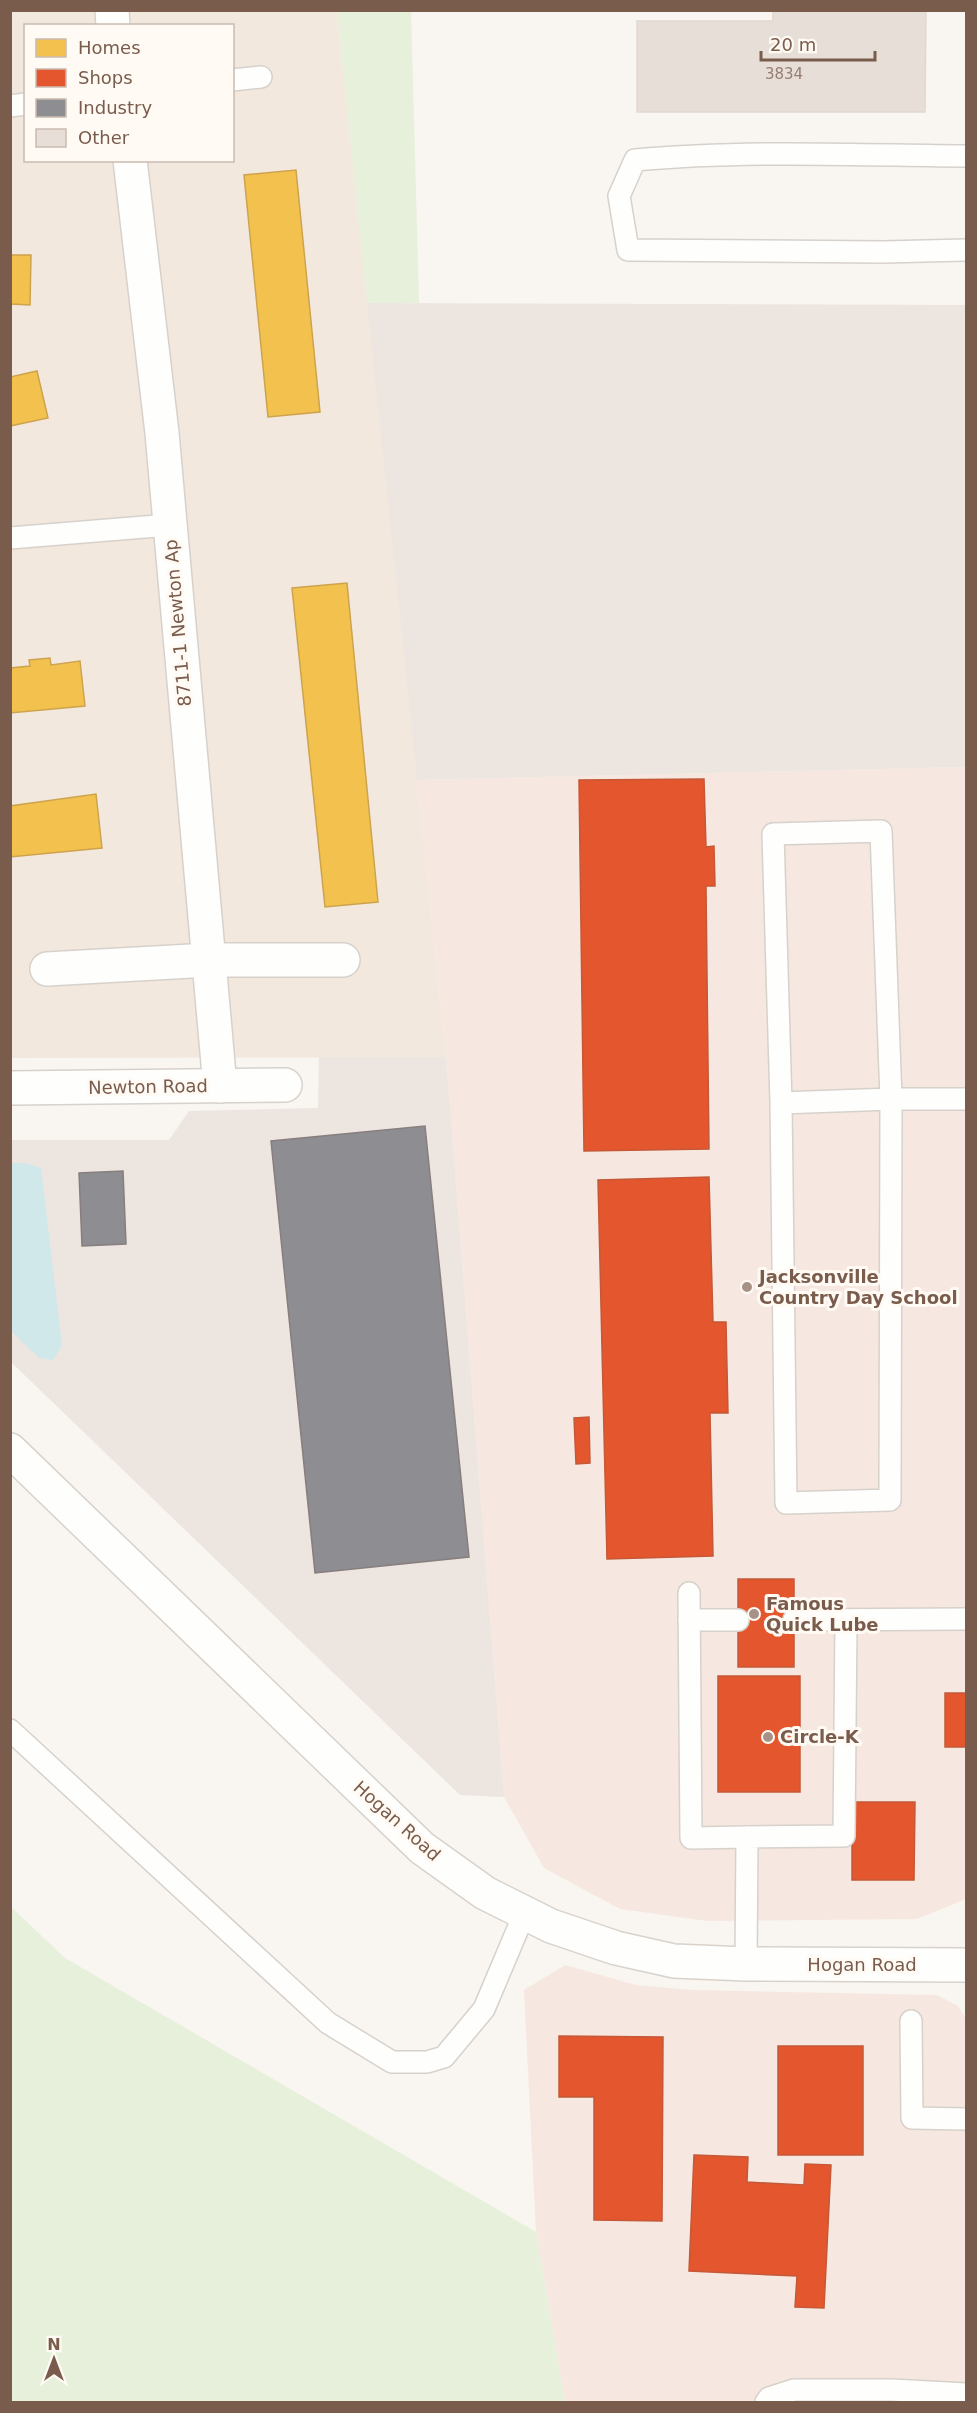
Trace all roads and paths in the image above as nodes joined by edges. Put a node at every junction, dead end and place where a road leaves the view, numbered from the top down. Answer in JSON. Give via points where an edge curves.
{"nodes":[{"id":1,"x":261,"y":77,"type":"dead end"},
{"id":2,"x":234,"y":80,"type":"edge"},
{"id":3,"x":966,"y":156,"type":"edge"},
{"id":4,"x":130,"y":162,"type":"edge"},
{"id":5,"x":966,"y":250,"type":"edge"},
{"id":6,"x":169,"y":525,"type":"junction"},
{"id":7,"x":10,"y":538,"type":"edge"},
{"id":8,"x":209,"y":960,"type":"junction"},
{"id":9,"x":343,"y":960,"type":"dead end"},
{"id":10,"x":47,"y":969,"type":"dead end"},
{"id":11,"x":285,"y":1085,"type":"dead end"},
{"id":12,"x":220,"y":1086,"type":"junction"},
{"id":13,"x":10,"y":1088,"type":"edge"},
{"id":14,"x":891,"y":1099,"type":"junction"},
{"id":15,"x":966,"y":1100,"type":"edge"},
{"id":16,"x":781,"y":1103,"type":"junction"},
{"id":17,"x":10,"y":1450,"type":"edge"},
{"id":18,"x":689,"y":1593,"type":"dead end"},
{"id":19,"x":966,"y":1619,"type":"edge"},
{"id":20,"x":689,"y":1620,"type":"junction"},
{"id":21,"x":738,"y":1620,"type":"dead end"},
{"id":22,"x":794,"y":1620,"type":"dead end"},
{"id":23,"x":846,"y":1620,"type":"junction"},
{"id":24,"x":10,"y":1730,"type":"edge"},
{"id":25,"x":747,"y":1838,"type":"junction"},
{"id":26,"x":525,"y":1912,"type":"junction"},
{"id":27,"x":746,"y":1964,"type":"junction"},
{"id":28,"x":966,"y":1965,"type":"edge"},
{"id":29,"x":911,"y":2021,"type":"dead end"},
{"id":30,"x":966,"y":2119,"type":"edge"},
{"id":31,"x":966,"y":2394,"type":"edge"},
{"id":32,"x":766,"y":2403,"type":"edge"}],
"edges":[{"from":1,"to":2,"type":"lane"},
{"from":3,"to":5,"type":"lane","via":[[802,154],[635,160],[619,196],[628,250]]},
{"from":4,"to":6,"type":"street","name":"8711-1 Newton Ap"},
{"from":6,"to":7,"type":"lane"},
{"from":6,"to":8,"type":"street","name":"8711-1 Newton Ap"},
{"from":8,"to":9,"type":"street"},
{"from":8,"to":10,"type":"street"},
{"from":8,"to":12,"type":"street","name":"8711-1 Newton Ap"},
{"from":11,"to":12,"type":"street","name":"Newton Road"},
{"from":12,"to":13,"type":"street","name":"Newton Road"},
{"from":14,"to":15,"type":"lane"},
{"from":14,"to":16,"type":"lane"},
{"from":14,"to":16,"type":"lane","via":[[881,831],[773,834]]},
{"from":14,"to":16,"type":"lane","via":[[890,1500],[786,1503]]},
{"from":17,"to":26,"type":"street","name":"Hogan Road","via":[[422,1848],[485,1893]]},
{"from":18,"to":20,"type":"lane"},
{"from":19,"to":23,"type":"lane"},
{"from":20,"to":21,"type":"lane"},
{"from":20,"to":25,"type":"lane","via":[[691,1838]]},
{"from":22,"to":23,"type":"lane"},
{"from":23,"to":25,"type":"lane","via":[[844,1836]]},
{"from":24,"to":26,"type":"lane","via":[[328,2023],[392,2062],[427,2062],[444,2057],[484,2009]]},
{"from":25,"to":27,"type":"lane"},
{"from":26,"to":27,"type":"street","name":"Hogan Road","via":[[551,1926],[616,1948],[674,1961]]},
{"from":27,"to":28,"type":"street","name":"Hogan Road"},
{"from":29,"to":30,"type":"lane","via":[[912,2118]]},
{"from":31,"to":32,"type":"lane","via":[[794,2390]]}]}
